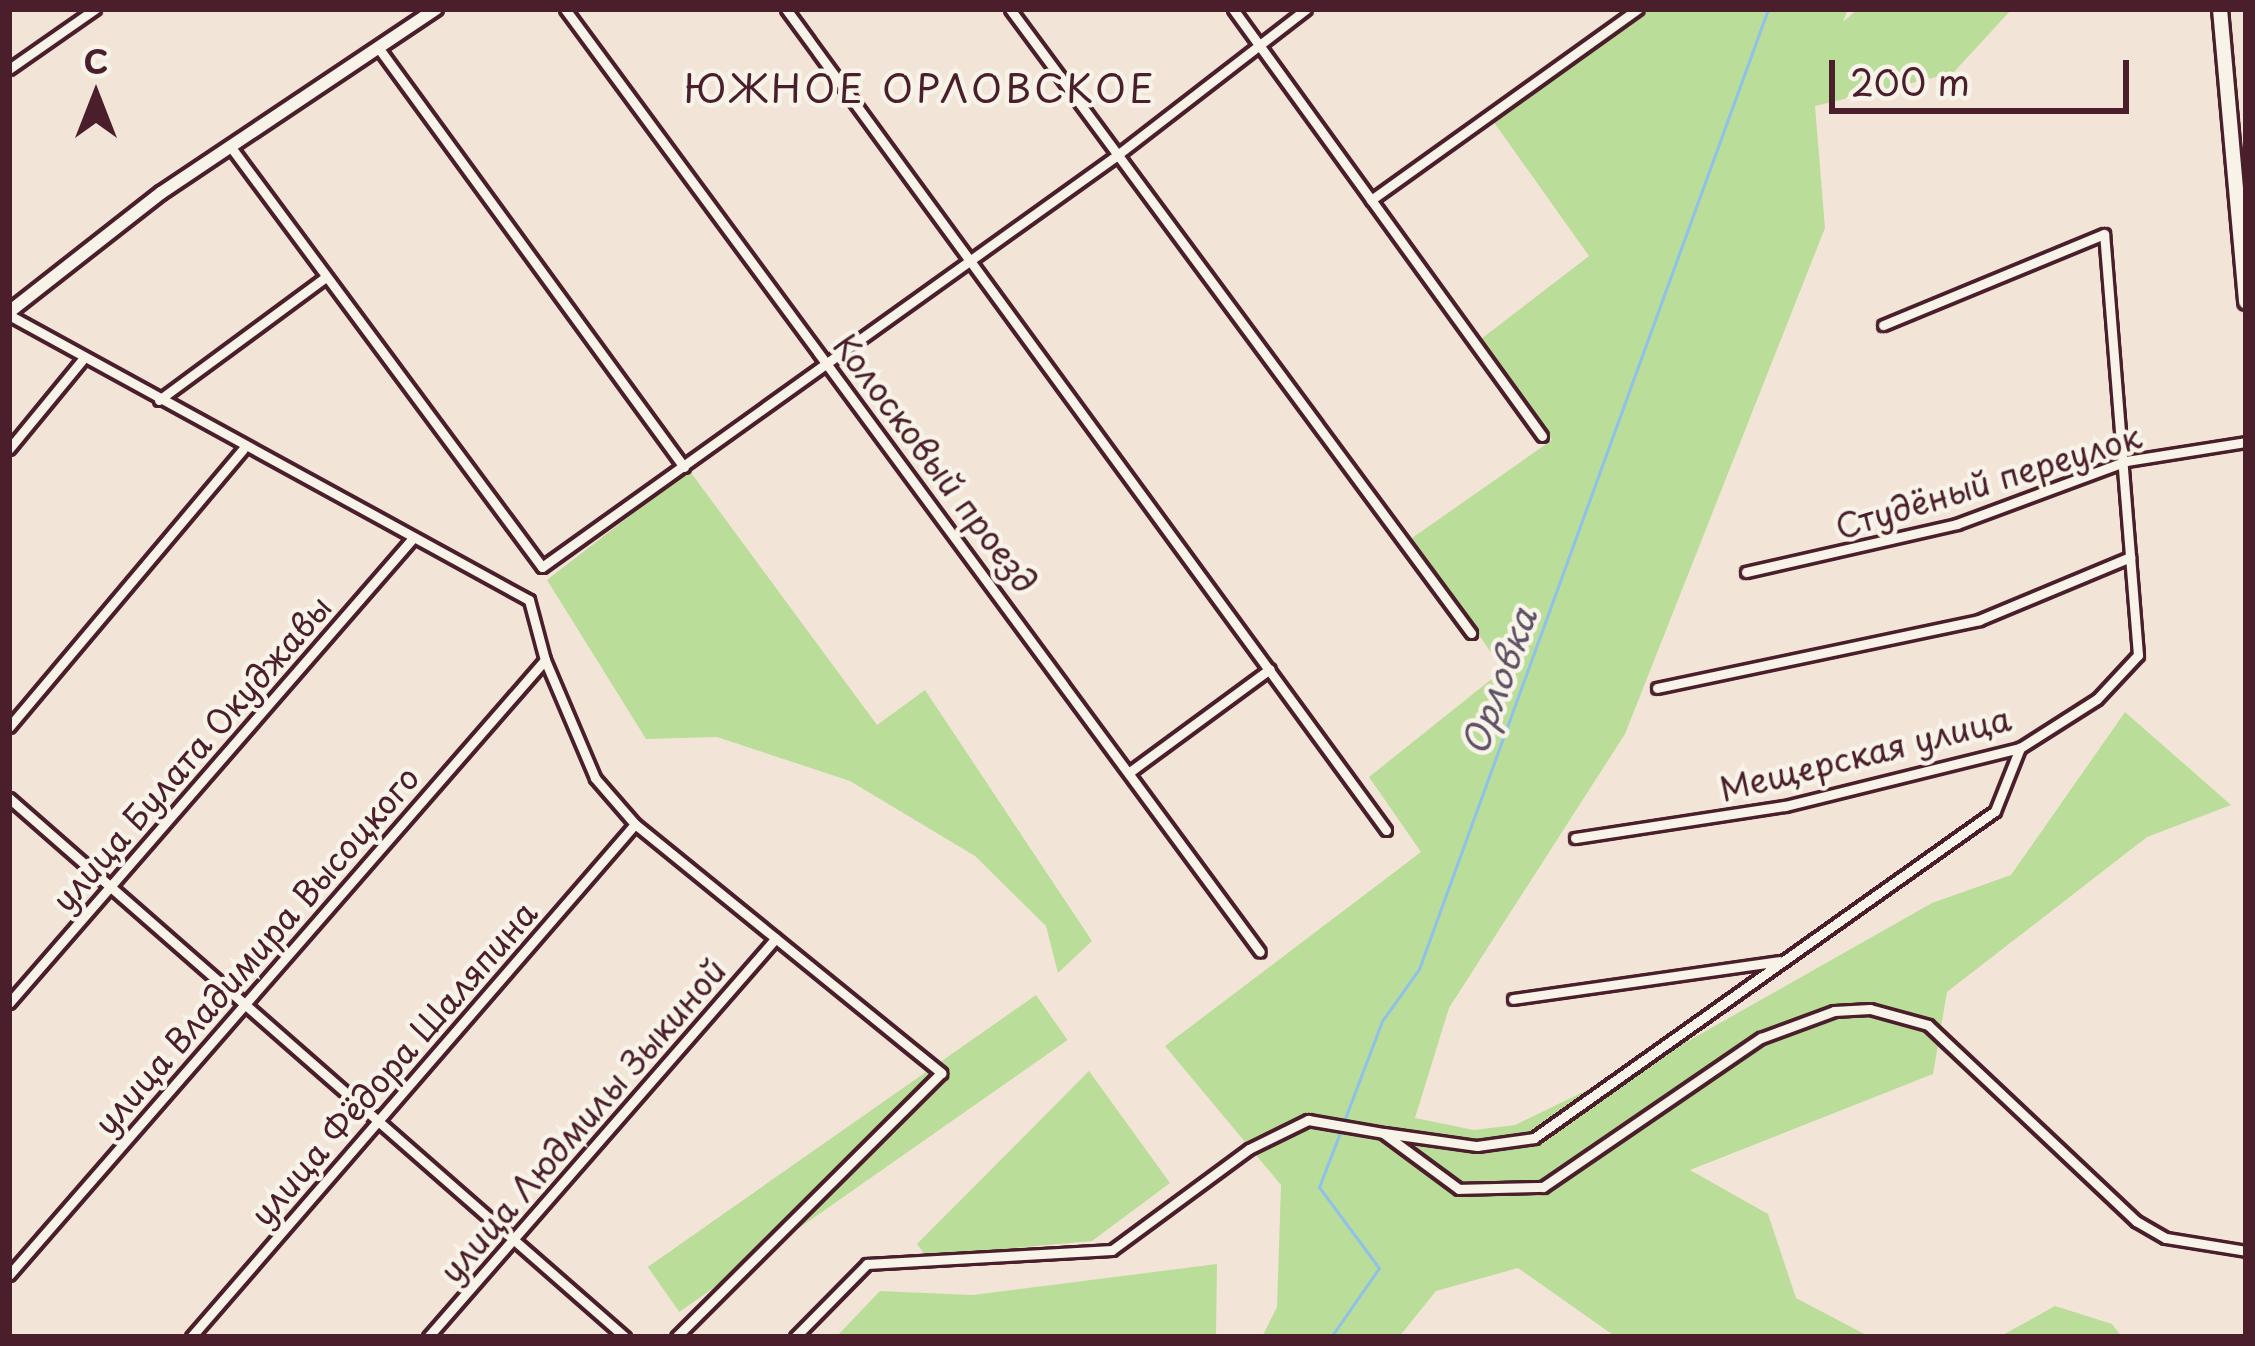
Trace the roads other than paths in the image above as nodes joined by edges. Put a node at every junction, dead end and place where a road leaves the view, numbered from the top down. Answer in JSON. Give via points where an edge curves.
{"nodes":[{"id":1,"x":95,"y":9,"type":"edge"},
{"id":2,"x":436,"y":9,"type":"edge"},
{"id":3,"x":565,"y":9,"type":"edge"},
{"id":4,"x":786,"y":9,"type":"edge"},
{"id":5,"x":1010,"y":9,"type":"edge"},
{"id":6,"x":1233,"y":9,"type":"edge"},
{"id":7,"x":1306,"y":9,"type":"edge"},
{"id":8,"x":1638,"y":9,"type":"edge"},
{"id":9,"x":2220,"y":9,"type":"edge"},
{"id":10,"x":1258,"y":44,"type":"junction"},
{"id":11,"x":380,"y":50,"type":"junction"},
{"id":12,"x":9,"y":69,"type":"edge"},
{"id":13,"x":233,"y":150,"type":"junction"},
{"id":14,"x":1116,"y":156,"type":"junction"},
{"id":15,"x":1371,"y":200,"type":"junction"},
{"id":16,"x":972,"y":260,"type":"junction"},
{"id":17,"x":326,"y":277,"type":"junction"},
{"id":18,"x":2246,"y":302,"type":"edge"},
{"id":19,"x":9,"y":314,"type":"edge"},
{"id":20,"x":1883,"y":325,"type":"dead end"},
{"id":21,"x":82,"y":360,"type":"junction"},
{"id":22,"x":830,"y":364,"type":"junction"},
{"id":23,"x":159,"y":400,"type":"junction"},
{"id":24,"x":1542,"y":436,"type":"dead end"},
{"id":25,"x":2246,"y":442,"type":"edge"},
{"id":26,"x":243,"y":448,"type":"junction"},
{"id":27,"x":9,"y":449,"type":"edge"},
{"id":28,"x":2123,"y":463,"type":"junction"},
{"id":29,"x":684,"y":467,"type":"junction"},
{"id":30,"x":413,"y":538,"type":"junction"},
{"id":31,"x":2130,"y":557,"type":"junction"},
{"id":32,"x":1746,"y":572,"type":"dead end"},
{"id":33,"x":1471,"y":633,"type":"dead end"},
{"id":34,"x":545,"y":660,"type":"junction"},
{"id":35,"x":1270,"y":669,"type":"junction"},
{"id":36,"x":1657,"y":688,"type":"dead end"},
{"id":37,"x":9,"y":728,"type":"edge"},
{"id":38,"x":2020,"y":748,"type":"junction"},
{"id":39,"x":1131,"y":771,"type":"junction"},
{"id":40,"x":9,"y":798,"type":"edge"},
{"id":41,"x":635,"y":824,"type":"junction"},
{"id":42,"x":1386,"y":830,"type":"dead end"},
{"id":43,"x":1575,"y":838,"type":"dead end"},
{"id":44,"x":112,"y":887,"type":"junction"},
{"id":45,"x":776,"y":938,"type":"junction"},
{"id":46,"x":1260,"y":952,"type":"dead end"},
{"id":47,"x":1784,"y":961,"type":"junction"},
{"id":48,"x":1513,"y":999,"type":"dead end"},
{"id":49,"x":9,"y":1003,"type":"edge"},
{"id":50,"x":242,"y":1007,"type":"junction"},
{"id":51,"x":378,"y":1123,"type":"junction"},
{"id":52,"x":1383,"y":1133,"type":"junction"},
{"id":53,"x":514,"y":1240,"type":"junction"},
{"id":54,"x":2246,"y":1251,"type":"edge"},
{"id":55,"x":9,"y":1275,"type":"edge"},
{"id":56,"x":191,"y":1337,"type":"edge"},
{"id":57,"x":428,"y":1337,"type":"edge"},
{"id":58,"x":625,"y":1337,"type":"edge"},
{"id":59,"x":676,"y":1337,"type":"edge"},
{"id":60,"x":795,"y":1337,"type":"edge"}],
"edges":[{"from":1,"to":12,"type":"street"},
{"from":2,"to":11,"type":"street"},
{"from":3,"to":22,"type":"street","name":"Колосковый проезд"},
{"from":4,"to":16,"type":"street"},
{"from":5,"to":14,"type":"street"},
{"from":6,"to":10,"type":"street"},
{"from":7,"to":10,"type":"street"},
{"from":8,"to":15,"type":"street"},
{"from":9,"to":18,"type":"main road"},
{"from":10,"to":14,"type":"street"},
{"from":10,"to":15,"type":"street"},
{"from":11,"to":13,"type":"street"},
{"from":11,"to":29,"type":"street"},
{"from":13,"to":17,"type":"street"},
{"from":13,"to":19,"type":"street","via":[[161,193]]},
{"from":14,"to":16,"type":"street"},
{"from":14,"to":33,"type":"street"},
{"from":15,"to":24,"type":"street"},
{"from":16,"to":22,"type":"street"},
{"from":16,"to":35,"type":"street"},
{"from":17,"to":23,"type":"street"},
{"from":17,"to":29,"type":"street","via":[[542,568]]},
{"from":19,"to":21,"type":"street"},
{"from":20,"to":28,"type":"street","via":[[2104,234]]},
{"from":21,"to":23,"type":"street"},
{"from":21,"to":27,"type":"street"},
{"from":22,"to":29,"type":"street"},
{"from":22,"to":39,"type":"street","name":"Колосковый проезд"},
{"from":23,"to":26,"type":"street"},
{"from":25,"to":28,"type":"street","name":"Студёный переулок"},
{"from":26,"to":30,"type":"street"},
{"from":26,"to":37,"type":"street"},
{"from":28,"to":31,"type":"street"},
{"from":28,"to":32,"type":"street","name":"Студёный переулок","via":[[1957,524]]},
{"from":30,"to":34,"type":"street","via":[[529,600]]},
{"from":30,"to":44,"type":"street","name":"улица Булата Окуджавы"},
{"from":31,"to":36,"type":"street","via":[[1978,620]]},
{"from":31,"to":38,"type":"street","name":"Мещерская улица","via":[[2138,656],[2097,699]]},
{"from":34,"to":41,"type":"street","via":[[595,778]]},
{"from":34,"to":50,"type":"street","name":"улица Владимира Высоцкого"},
{"from":35,"to":39,"type":"street"},
{"from":35,"to":42,"type":"street"},
{"from":38,"to":43,"type":"street","name":"Мещерская улица","via":[[1785,806]]},
{"from":38,"to":47,"type":"street","via":[[1995,812]]},
{"from":39,"to":46,"type":"street","name":"Колосковый проезд"},
{"from":40,"to":44,"type":"street"},
{"from":41,"to":45,"type":"street"},
{"from":41,"to":51,"type":"street","name":"улица Фёдора Шаляпина"},
{"from":44,"to":49,"type":"street","name":"улица Булата Окуджавы"},
{"from":44,"to":50,"type":"street"},
{"from":45,"to":53,"type":"street","name":"улица Людмилы Зыкиной"},
{"from":45,"to":59,"type":"street","via":[[941,1072]]},
{"from":47,"to":48,"type":"street"},
{"from":47,"to":52,"type":"street","via":[[1534,1138],[1477,1146]]},
{"from":50,"to":51,"type":"street"},
{"from":50,"to":55,"type":"street","name":"улица Владимира Высоцкого"},
{"from":51,"to":53,"type":"street"},
{"from":51,"to":56,"type":"street","name":"улица Фёдора Шаляпина"},
{"from":52,"to":54,"type":"street","via":[[1460,1190],[1543,1187],[1761,1038],[1812,1015],[1870,1009],[1946,1037],[2151,1232]]},
{"from":52,"to":60,"type":"street","via":[[1331,1118],[1284,1127],[1112,1250],[867,1264]]},
{"from":53,"to":57,"type":"street","name":"улица Людмилы Зыкиной"},
{"from":53,"to":58,"type":"street"}]}
